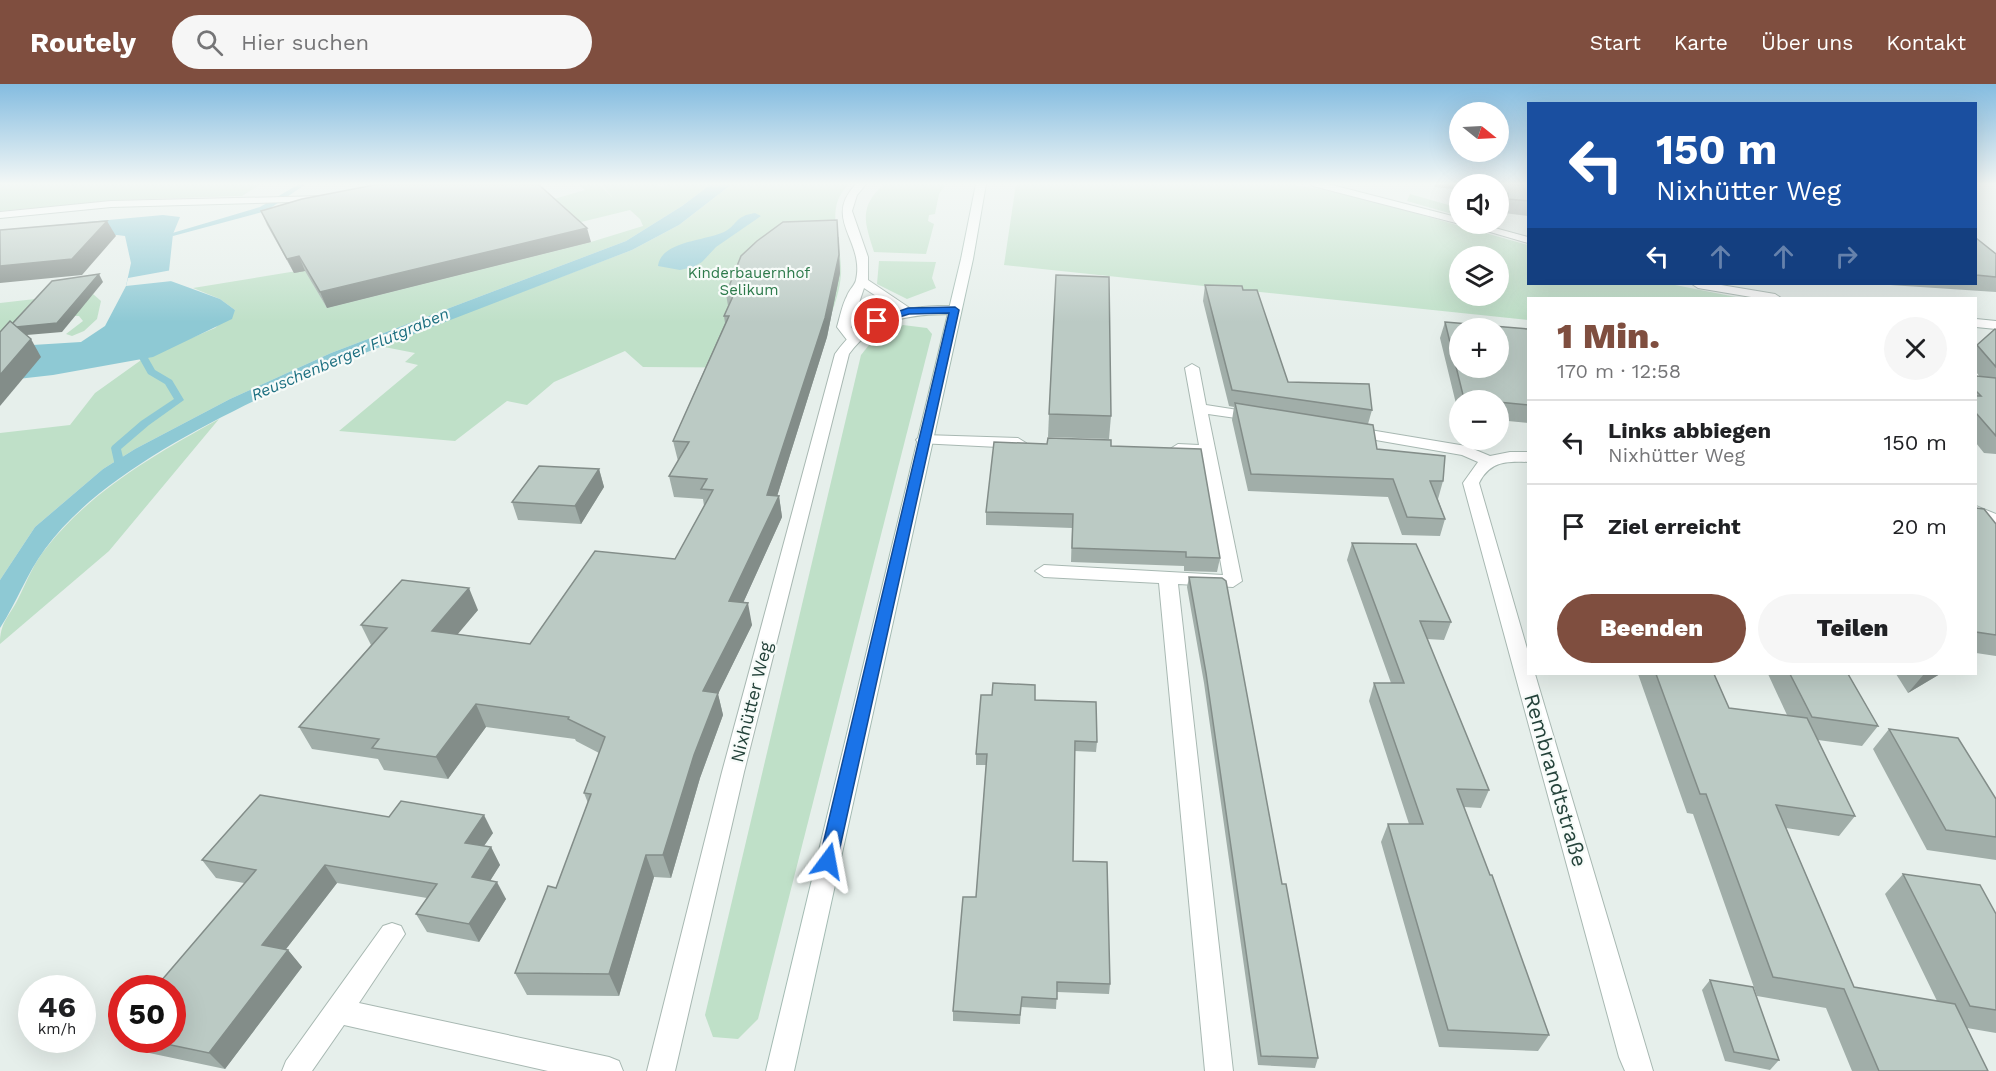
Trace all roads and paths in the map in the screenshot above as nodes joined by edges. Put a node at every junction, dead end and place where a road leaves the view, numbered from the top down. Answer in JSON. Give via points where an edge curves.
{"nodes":[{"id":1,"x":850,"y":230,"type":"edge"},
{"id":2,"x":971,"y":230,"type":"edge"},
{"id":3,"x":1506,"y":234,"type":"edge"},
{"id":4,"x":1527,"y":240,"type":"edge"},
{"id":5,"x":862,"y":281,"type":"junction"},
{"id":6,"x":1704,"y":285,"type":"edge"},
{"id":7,"x":1770,"y":297,"type":"edge"},
{"id":8,"x":955,"y":310,"type":"junction"},
{"id":9,"x":908,"y":311,"type":"junction"},
{"id":10,"x":1977,"y":323,"type":"edge"},
{"id":11,"x":1996,"y":325,"type":"edge"},
{"id":12,"x":852,"y":338,"type":"junction"},
{"id":13,"x":1192,"y":369,"type":"dead end"},
{"id":14,"x":1199,"y":408,"type":"junction"},
{"id":15,"x":1277,"y":420,"type":"edge"},
{"id":16,"x":1333,"y":429,"type":"edge"},
{"id":17,"x":924,"y":440,"type":"junction"},
{"id":18,"x":1034,"y":444,"type":"edge"},
{"id":19,"x":1162,"y":448,"type":"edge"},
{"id":20,"x":1208,"y":450,"type":"junction"},
{"id":21,"x":1527,"y":457,"type":"edge"},
{"id":22,"x":1488,"y":461,"type":"junction"},
{"id":23,"x":1977,"y":510,"type":"edge"},
{"id":24,"x":1996,"y":520,"type":"edge"},
{"id":25,"x":1044,"y":571,"type":"dead end"},
{"id":26,"x":1168,"y":578,"type":"junction"},
{"id":27,"x":392,"y":933,"type":"dead end"},
{"id":28,"x":337,"y":1011,"type":"junction"},
{"id":29,"x":296,"y":1071,"type":"edge"},
{"id":30,"x":609,"y":1071,"type":"edge"},
{"id":31,"x":661,"y":1071,"type":"edge"},
{"id":32,"x":780,"y":1071,"type":"edge"},
{"id":33,"x":1220,"y":1071,"type":"edge"},
{"id":34,"x":1639,"y":1071,"type":"edge"}],
"edges":[{"from":1,"to":5,"type":"street","via":[[862,256]]},
{"from":2,"to":8,"type":"street"},
{"from":3,"to":4,"type":"street"},
{"from":5,"to":9,"type":"street"},
{"from":5,"to":12,"type":"street","via":[[853,295],[844,327]]},
{"from":6,"to":7,"type":"street"},
{"from":8,"to":9,"type":"street"},
{"from":8,"to":17,"type":"street"},
{"from":9,"to":12,"type":"street","via":[[866,326]]},
{"from":10,"to":11,"type":"street"},
{"from":12,"to":31,"type":"street","name":"Nixhütter Weg","via":[[842,354],[753,695]]},
{"from":13,"to":14,"type":"street"},
{"from":14,"to":15,"type":"street"},
{"from":14,"to":20,"type":"street"},
{"from":16,"to":22,"type":"street","via":[[1466,451]]},
{"from":17,"to":18,"type":"street"},
{"from":17,"to":32,"type":"street"},
{"from":19,"to":20,"type":"street"},
{"from":20,"to":26,"type":"street","via":[[1233,581]]},
{"from":21,"to":22,"type":"street","via":[[1504,456]]},
{"from":22,"to":34,"type":"street","name":"Rembrandtstraße","via":[[1476,470],[1471,483]]},
{"from":23,"to":24,"type":"street"},
{"from":25,"to":26,"type":"street"},
{"from":26,"to":33,"type":"street"},
{"from":27,"to":28,"type":"street"},
{"from":28,"to":29,"type":"street"},
{"from":28,"to":30,"type":"street"}]}
